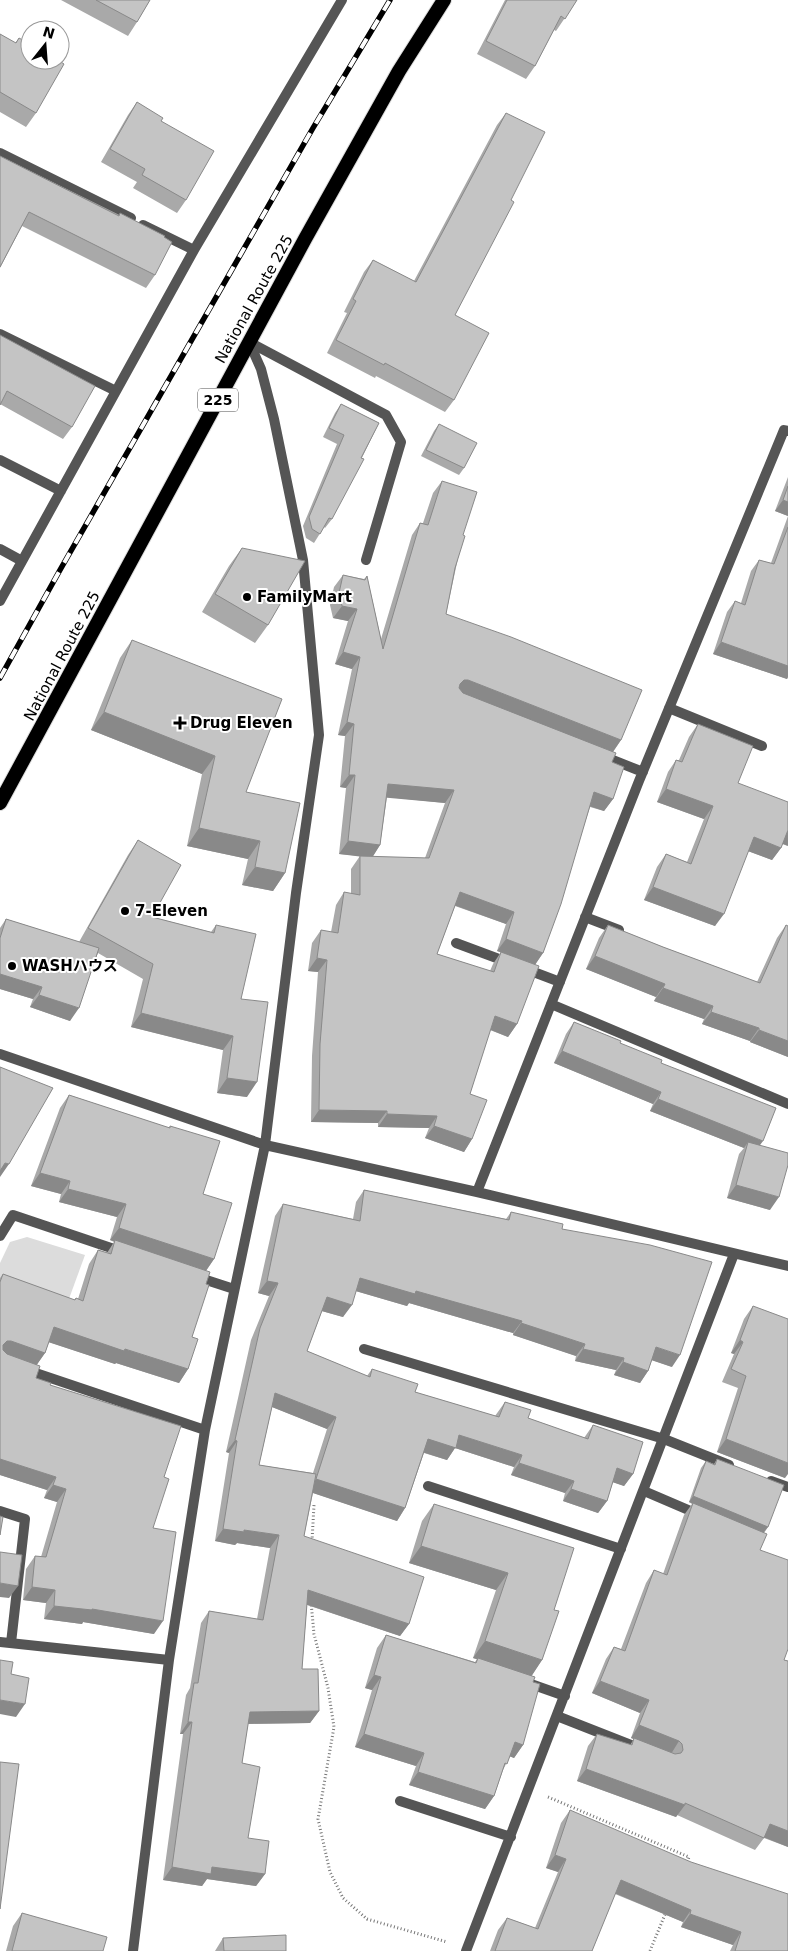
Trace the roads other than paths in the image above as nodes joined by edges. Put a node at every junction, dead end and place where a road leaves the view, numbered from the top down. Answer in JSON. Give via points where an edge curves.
{"nodes":[{"id":1,"x":342,"y":0,"type":"edge"},
{"id":2,"x":444,"y":0,"type":"edge"},
{"id":3,"x":0,"y":153,"type":"edge"},
{"id":4,"x":194,"y":250,"type":"junction"},
{"id":5,"x":0,"y":334,"type":"edge"},
{"id":6,"x":249,"y":342,"type":"junction"},
{"id":7,"x":116,"y":391,"type":"junction"},
{"id":8,"x":788,"y":431,"type":"edge"},
{"id":9,"x":0,"y":460,"type":"edge"},
{"id":10,"x":61,"y":491,"type":"junction"},
{"id":11,"x":0,"y":549,"type":"edge"},
{"id":12,"x":366,"y":560,"type":"dead end"},
{"id":13,"x":22,"y":561,"type":"junction"},
{"id":14,"x":0,"y":601,"type":"edge"},
{"id":15,"x":669,"y":708,"type":"junction"},
{"id":16,"x":762,"y":746,"type":"dead end"},
{"id":17,"x":587,"y":750,"type":"edge"},
{"id":18,"x":643,"y":772,"type":"junction"},
{"id":19,"x":0,"y":803,"type":"edge"},
{"id":20,"x":585,"y":917,"type":"junction"},
{"id":21,"x":632,"y":935,"type":"edge"},
{"id":22,"x":456,"y":943,"type":"dead end"},
{"id":23,"x":560,"y":982,"type":"junction"},
{"id":24,"x":551,"y":1004,"type":"junction"},
{"id":25,"x":0,"y":1054,"type":"edge"},
{"id":26,"x":788,"y":1104,"type":"edge"},
{"id":27,"x":265,"y":1145,"type":"junction"},
{"id":28,"x":477,"y":1192,"type":"junction"},
{"id":29,"x":0,"y":1236,"type":"edge"},
{"id":30,"x":734,"y":1254,"type":"junction"},
{"id":31,"x":132,"y":1255,"type":"edge"},
{"id":32,"x":788,"y":1266,"type":"edge"},
{"id":33,"x":188,"y":1273,"type":"edge"},
{"id":34,"x":234,"y":1289,"type":"junction"},
{"id":35,"x":364,"y":1349,"type":"dead end"},
{"id":36,"x":0,"y":1361,"type":"edge"},
{"id":37,"x":205,"y":1430,"type":"junction"},
{"id":38,"x":664,"y":1439,"type":"junction"},
{"id":39,"x":735,"y":1467,"type":"edge"},
{"id":40,"x":761,"y":1477,"type":"edge"},
{"id":41,"x":428,"y":1486,"type":"dead end"},
{"id":42,"x":788,"y":1487,"type":"edge"},
{"id":43,"x":644,"y":1491,"type":"junction"},
{"id":44,"x":0,"y":1511,"type":"edge"},
{"id":45,"x":707,"y":1517,"type":"edge"},
{"id":46,"x":621,"y":1550,"type":"junction"},
{"id":47,"x":0,"y":1642,"type":"edge"},
{"id":48,"x":11,"y":1643,"type":"junction"},
{"id":49,"x":169,"y":1660,"type":"junction"},
{"id":50,"x":520,"y":1680,"type":"edge"},
{"id":51,"x":565,"y":1696,"type":"junction"},
{"id":52,"x":558,"y":1716,"type":"junction"},
{"id":53,"x":650,"y":1753,"type":"edge"},
{"id":54,"x":400,"y":1801,"type":"dead end"},
{"id":55,"x":511,"y":1837,"type":"junction"},
{"id":56,"x":467,"y":1949,"type":"edge"},
{"id":57,"x":133,"y":1951,"type":"edge"}],
"edges":[{"from":1,"to":4,"type":"street"},
{"from":2,"to":6,"type":"highway","name":"National Route 225","number":"225","via":[[399,71]]},
{"from":3,"to":4,"type":"street"},
{"from":4,"to":7,"type":"street"},
{"from":5,"to":7,"type":"street"},
{"from":6,"to":12,"type":"street","via":[[386,415],[401,442]]},
{"from":6,"to":19,"type":"highway","name":"National Route 225","number":"225"},
{"from":6,"to":27,"type":"street","via":[[261,369],[274,419],[303,560],[319,735]]},
{"from":7,"to":10,"type":"street"},
{"from":8,"to":15,"type":"street","via":[[784,430]]},
{"from":9,"to":10,"type":"street"},
{"from":10,"to":13,"type":"street"},
{"from":11,"to":13,"type":"street"},
{"from":13,"to":14,"type":"street"},
{"from":15,"to":16,"type":"street"},
{"from":15,"to":18,"type":"street"},
{"from":17,"to":18,"type":"street"},
{"from":18,"to":20,"type":"street"},
{"from":20,"to":21,"type":"street"},
{"from":20,"to":23,"type":"street"},
{"from":22,"to":23,"type":"street"},
{"from":23,"to":24,"type":"street"},
{"from":24,"to":26,"type":"street"},
{"from":24,"to":28,"type":"street"},
{"from":25,"to":27,"type":"street"},
{"from":27,"to":28,"type":"street"},
{"from":27,"to":34,"type":"street"},
{"from":28,"to":30,"type":"street"},
{"from":29,"to":31,"type":"street","via":[[13,1215]]},
{"from":30,"to":32,"type":"street"},
{"from":30,"to":38,"type":"street"},
{"from":33,"to":34,"type":"street"},
{"from":34,"to":37,"type":"street"},
{"from":35,"to":38,"type":"street"},
{"from":36,"to":37,"type":"street"},
{"from":37,"to":49,"type":"street"},
{"from":38,"to":39,"type":"street"},
{"from":38,"to":43,"type":"street"},
{"from":40,"to":42,"type":"street"},
{"from":41,"to":46,"type":"street"},
{"from":43,"to":45,"type":"street"},
{"from":43,"to":46,"type":"street"},
{"from":44,"to":48,"type":"street","via":[[26,1519]]},
{"from":46,"to":51,"type":"street"},
{"from":47,"to":48,"type":"street"},
{"from":48,"to":49,"type":"street"},
{"from":49,"to":57,"type":"street"},
{"from":50,"to":51,"type":"street"},
{"from":51,"to":52,"type":"street"},
{"from":52,"to":53,"type":"street"},
{"from":52,"to":55,"type":"street"},
{"from":54,"to":55,"type":"street"},
{"from":55,"to":56,"type":"street"}]}
